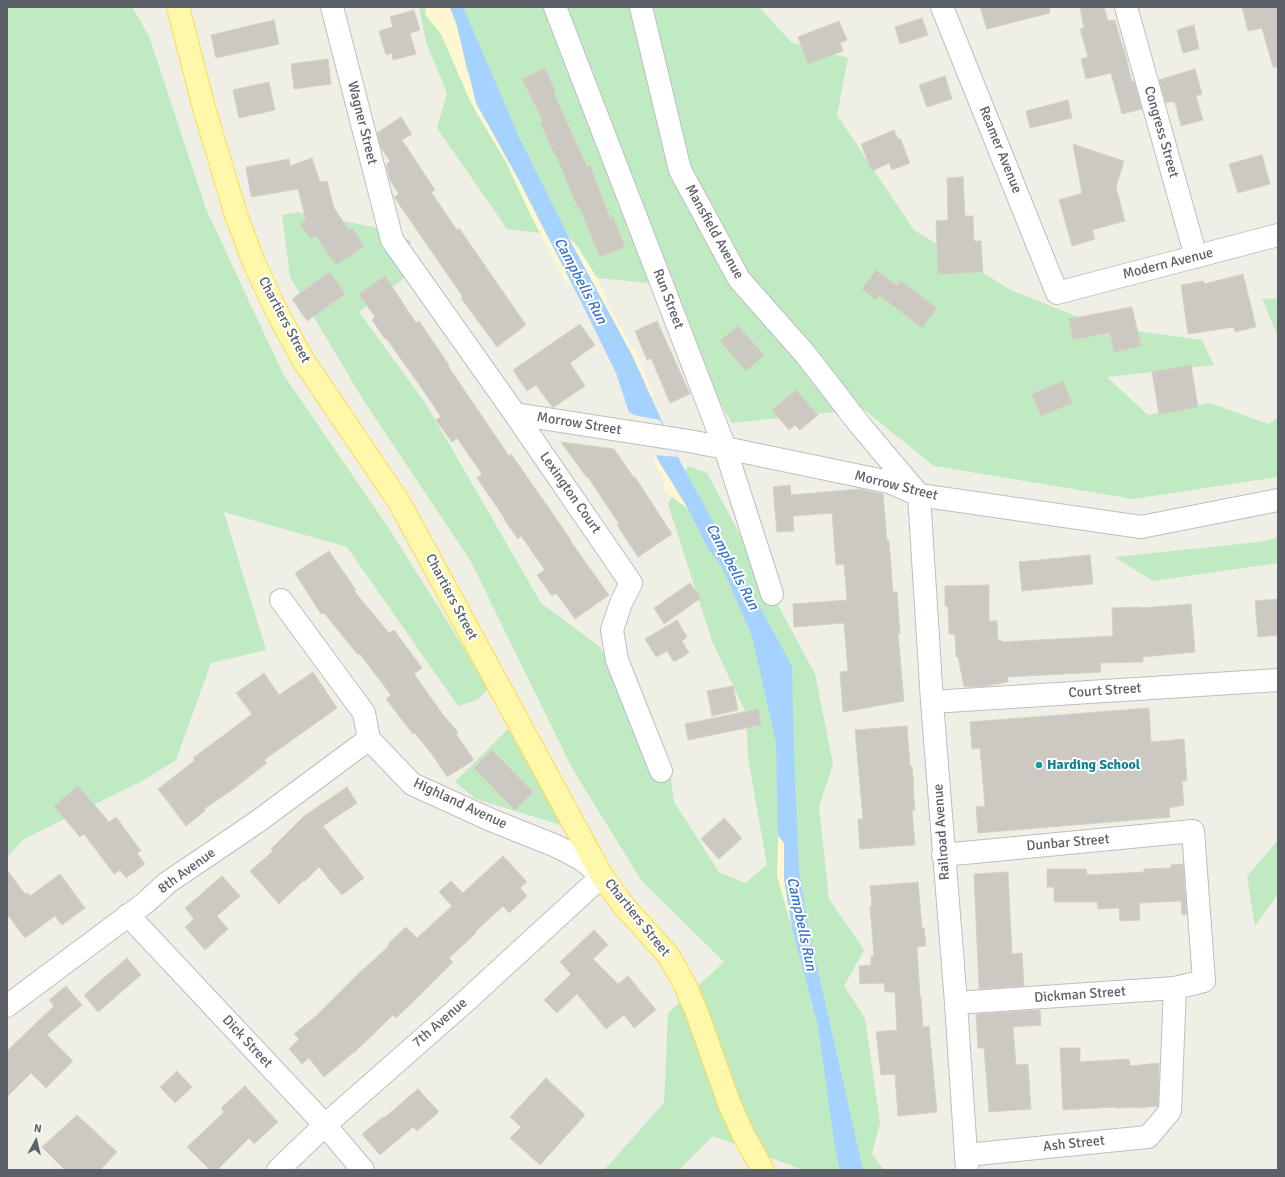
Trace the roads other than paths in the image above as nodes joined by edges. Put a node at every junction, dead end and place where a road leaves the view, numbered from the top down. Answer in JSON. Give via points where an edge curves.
{"nodes":[{"id":1,"x":178,"y":7,"type":"edge"},
{"id":2,"x":332,"y":7,"type":"edge"},
{"id":3,"x":555,"y":7,"type":"edge"},
{"id":4,"x":641,"y":7,"type":"edge"},
{"id":5,"x":942,"y":7,"type":"edge"},
{"id":6,"x":1126,"y":7,"type":"edge"},
{"id":7,"x":1278,"y":236,"type":"edge"},
{"id":8,"x":392,"y":240,"type":"joint"},
{"id":9,"x":1196,"y":257,"type":"junction"},
{"id":10,"x":1057,"y":293,"type":"joint"},
{"id":11,"x":515,"y":414,"type":"junction"},
{"id":12,"x":725,"y":448,"type":"junction"},
{"id":13,"x":920,"y":495,"type":"junction"},
{"id":14,"x":1278,"y":500,"type":"edge"},
{"id":15,"x":772,"y":594,"type":"dead end"},
{"id":16,"x":280,"y":600,"type":"dead end"},
{"id":17,"x":1278,"y":680,"type":"edge"},
{"id":18,"x":932,"y":702,"type":"junction"},
{"id":19,"x":369,"y":739,"type":"junction"},
{"id":20,"x":661,"y":771,"type":"dead end"},
{"id":21,"x":943,"y":855,"type":"junction"},
{"id":22,"x":602,"y":876,"type":"junction"},
{"id":23,"x":128,"y":915,"type":"junction"},
{"id":24,"x":1204,"y":981,"type":"joint"},
{"id":25,"x":1175,"y":988,"type":"junction"},
{"id":26,"x":956,"y":1003,"type":"junction"},
{"id":27,"x":7,"y":1006,"type":"edge"},
{"id":28,"x":325,"y":1125,"type":"junction"},
{"id":29,"x":966,"y":1162,"type":"edge"},
{"id":30,"x":278,"y":1170,"type":"edge"},
{"id":31,"x":363,"y":1170,"type":"edge"},
{"id":32,"x":763,"y":1170,"type":"edge"}],
"edges":[{"from":1,"to":22,"type":"main road","name":"Chartiers Street","via":[[206,115],[236,215],[254,263],[278,314],[303,360],[402,508]]},
{"from":2,"to":8,"type":"street","name":"Wagner Street"},
{"from":3,"to":12,"type":"street","name":"Run Street"},
{"from":4,"to":13,"type":"street","name":"Mansfield Avenue","via":[[680,170],[739,279],[806,355],[860,425]]},
{"from":5,"to":10,"type":"street","name":"Reamer Avenue"},
{"from":6,"to":9,"type":"street","name":"Congress Street"},
{"from":7,"to":9,"type":"street","name":"Modern Avenue"},
{"from":8,"to":11,"type":"street","name":"Lexington Court"},
{"from":9,"to":10,"type":"street","name":"Modern Avenue"},
{"from":11,"to":12,"type":"street","name":"Morrow Street"},
{"from":11,"to":20,"type":"street","name":"Lexington Court","via":[[631,583],[612,630],[617,660]]},
{"from":12,"to":13,"type":"street","name":"Morrow Street","via":[[889,482]]},
{"from":12,"to":15,"type":"street","name":"Run Street"},
{"from":13,"to":14,"type":"street","name":"Morrow Street","via":[[1141,527]]},
{"from":13,"to":18,"type":"street","name":"Railroad Avenue"},
{"from":16,"to":19,"type":"street","via":[[364,713]]},
{"from":17,"to":18,"type":"street","name":"Court Street"},
{"from":18,"to":21,"type":"street","name":"Railroad Avenue"},
{"from":19,"to":22,"type":"street","name":"Highland Avenue","via":[[412,784],[490,820],[556,846],[581,859]]},
{"from":19,"to":23,"type":"street","name":"8th Avenue","via":[[167,883]]},
{"from":21,"to":24,"type":"street","name":"Dunbar Street","via":[[1193,831]]},
{"from":21,"to":26,"type":"street","name":"Railroad Avenue"},
{"from":22,"to":28,"type":"street","name":"7th Avenue","via":[[466,1001]]},
{"from":22,"to":32,"type":"main road","name":"Chartiers Street","via":[[623,905],[668,955],[684,983],[729,1103]]},
{"from":23,"to":27,"type":"street","name":"8th Avenue"},
{"from":23,"to":28,"type":"street","name":"Dick Street"},
{"from":24,"to":25,"type":"street","name":"Dickman Street"},
{"from":25,"to":26,"type":"street","name":"Dickman Street"},
{"from":25,"to":29,"type":"street","name":"Ash Street","via":[[1170,1112],[1148,1137]]},
{"from":26,"to":29,"type":"street","name":"Railroad Avenue"},
{"from":28,"to":30,"type":"street","name":"7th Avenue"},
{"from":28,"to":31,"type":"street","name":"Dick Street"}]}
